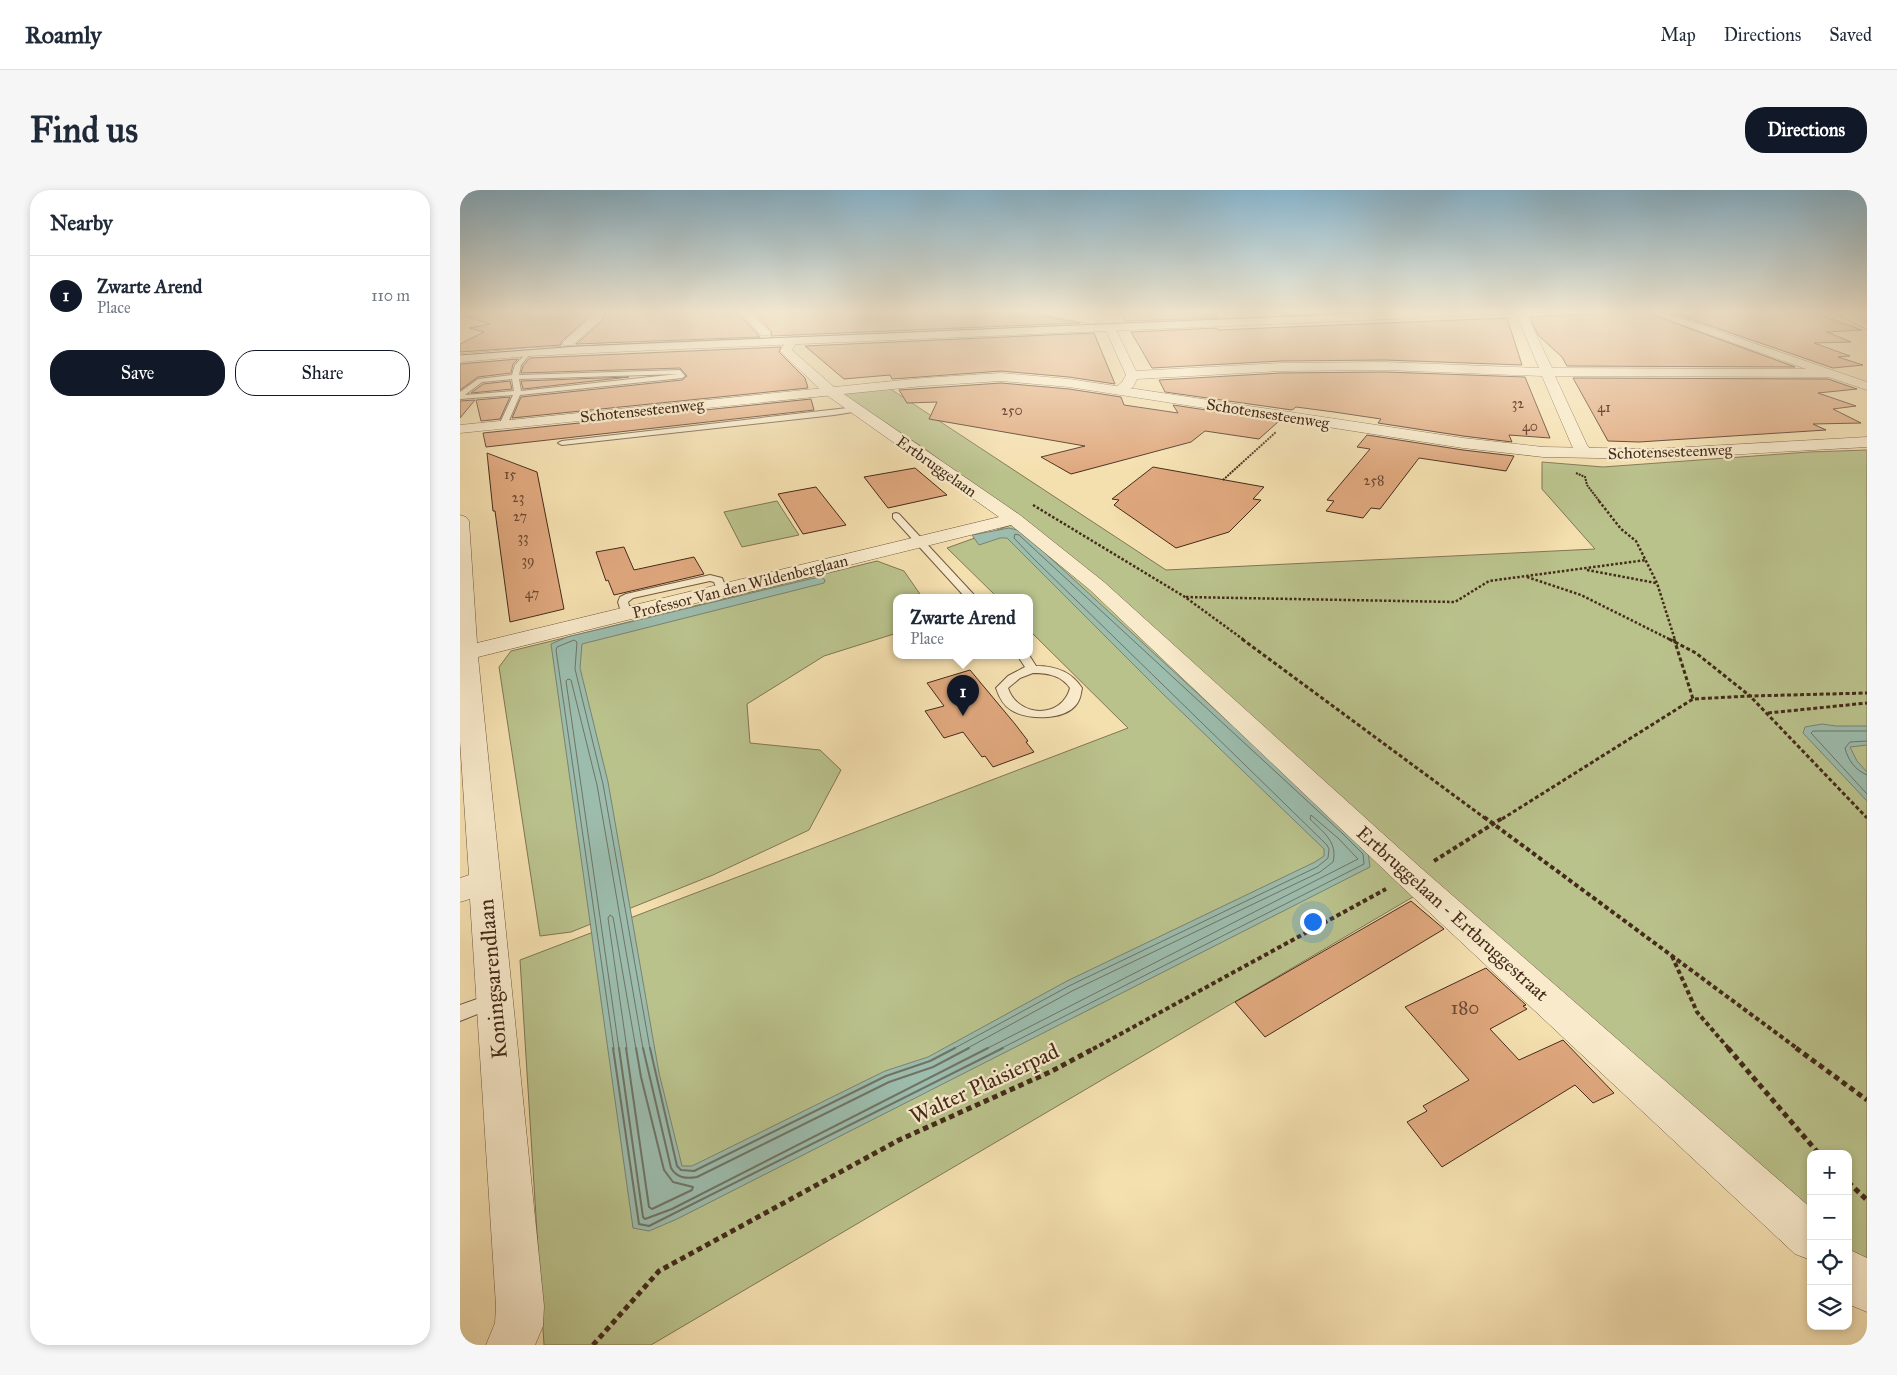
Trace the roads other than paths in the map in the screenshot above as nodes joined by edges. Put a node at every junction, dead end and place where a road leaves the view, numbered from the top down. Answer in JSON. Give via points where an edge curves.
{"nodes":[{"id":1,"x":518,"y":365,"type":"edge"},
{"id":2,"x":801,"y":365,"type":"edge"},
{"id":3,"x":1128,"y":365,"type":"edge"},
{"id":4,"x":1543,"y":365,"type":"edge"},
{"id":5,"x":1807,"y":365,"type":"edge"},
{"id":6,"x":1546,"y":371,"type":"junction"},
{"id":7,"x":1831,"y":373,"type":"junction"},
{"id":8,"x":1132,"y":374,"type":"junction"},
{"id":9,"x":515,"y":377,"type":"junction"},
{"id":10,"x":1867,"y":386,"type":"edge"},
{"id":11,"x":1119,"y":390,"type":"junction"},
{"id":12,"x":830,"y":391,"type":"junction"},
{"id":13,"x":518,"y":393,"type":"junction"},
{"id":14,"x":460,"y":396,"type":"edge"},
{"id":15,"x":856,"y":409,"type":"junction"},
{"id":16,"x":503,"y":425,"type":"junction"},
{"id":17,"x":460,"y":429,"type":"edge"},
{"id":18,"x":562,"y":442,"type":"dead end"},
{"id":19,"x":1867,"y":442,"type":"edge"},
{"id":20,"x":1586,"y":454,"type":"junction"},
{"id":21,"x":896,"y":516,"type":"dead end"},
{"id":22,"x":1014,"y":519,"type":"junction"},
{"id":23,"x":460,"y":521,"type":"edge"},
{"id":24,"x":920,"y":542,"type":"junction"},
{"id":25,"x":461,"y":560,"type":"edge"},
{"id":26,"x":1097,"y":586,"type":"joint"},
{"id":27,"x":968,"y":594,"type":"edge"},
{"id":28,"x":466,"y":653,"type":"junction"},
{"id":29,"x":1026,"y":659,"type":"edge"},
{"id":30,"x":1032,"y":669,"type":"junction"},
{"id":31,"x":472,"y":886,"type":"edge"},
{"id":32,"x":494,"y":1000,"type":"junction"},
{"id":33,"x":460,"y":1014,"type":"edge"},
{"id":34,"x":1807,"y":1234,"type":"edge"},
{"id":35,"x":1852,"y":1276,"type":"edge"},
{"id":36,"x":1867,"y":1289,"type":"edge"},
{"id":37,"x":510,"y":1345,"type":"edge"}],
"edges":[{"from":1,"to":9,"type":"lane"},
{"from":2,"to":12,"type":"street","name":"Ertbruggelaan"},
{"from":3,"to":8,"type":"street"},
{"from":4,"to":6,"type":"street"},
{"from":5,"to":7,"type":"street"},
{"from":6,"to":7,"type":"street"},
{"from":6,"to":8,"type":"street","via":[[1305,367]]},
{"from":6,"to":20,"type":"street"},
{"from":7,"to":10,"type":"street"},
{"from":8,"to":11,"type":"street","via":[[1128,384]]},
{"from":9,"to":13,"type":"lane"},
{"from":9,"to":13,"type":"lane","via":[[680,372],[682,376]]},
{"from":9,"to":14,"type":"lane","via":[[480,380]]},
{"from":11,"to":12,"type":"street","name":"Schotensesteenweg","via":[[1001,377]]},
{"from":11,"to":20,"type":"street","name":"Schotensesteenweg","via":[[1463,443]]},
{"from":12,"to":15,"type":"street","name":"Ertbruggelaan"},
{"from":12,"to":16,"type":"street","name":"Schotensesteenweg"},
{"from":13,"to":14,"type":"lane"},
{"from":13,"to":16,"type":"lane"},
{"from":15,"to":18,"type":"lane"},
{"from":15,"to":22,"type":"street","name":"Ertbruggelaan"},
{"from":16,"to":17,"type":"street","name":"Schotensesteenweg"},
{"from":19,"to":20,"type":"street","name":"Schotensesteenweg","via":[[1653,454]]},
{"from":21,"to":24,"type":"lane"},
{"from":22,"to":24,"type":"street","name":"Professor Van den Wildenberglaan"},
{"from":22,"to":26,"type":"street","name":"Ertbruggelaan"},
{"from":23,"to":25,"type":"street","name":"Koningsarendlaan"},
{"from":24,"to":27,"type":"lane"},
{"from":24,"to":28,"type":"street","name":"Professor Van den Wildenberglaan"},
{"from":25,"to":28,"type":"street","name":"Koningsarendlaan"},
{"from":26,"to":34,"type":"street","name":"Ertbruggelaan - Ertbruggestraat","via":[[1410,876]]},
{"from":28,"to":31,"type":"street","name":"Koningsarendlaan"},
{"from":29,"to":30,"type":"lane"},
{"from":30,"to":30,"type":"lane","via":[[1008,680],[1002,688],[1007,701],[1026,714],[1038,714],[1060,710],[1073,700],[1076,688],[1072,681],[1051,670]]},
{"from":31,"to":32,"type":"street","name":"Koningsarendlaan"},
{"from":32,"to":33,"type":"lane"},
{"from":32,"to":37,"type":"street","name":"Koningsarendlaan","via":[[520,1306],[519,1326]]},
{"from":35,"to":36,"type":"street"}]}
